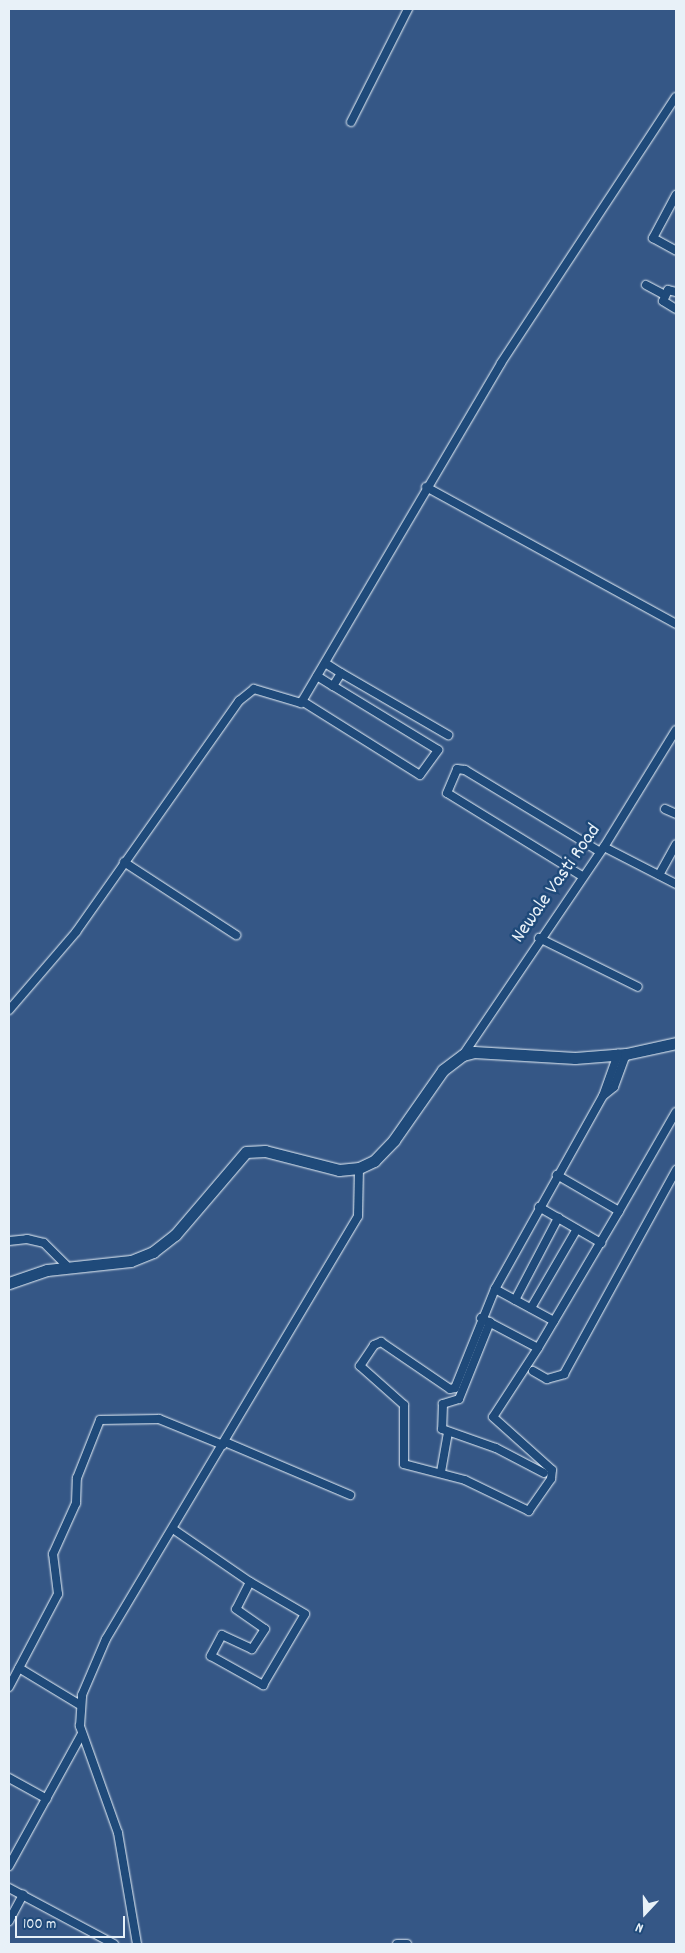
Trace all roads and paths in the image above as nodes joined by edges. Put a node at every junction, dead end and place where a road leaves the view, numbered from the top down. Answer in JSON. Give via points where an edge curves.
{"nodes":[{"id":1,"x":408,"y":9,"type":"edge"},
{"id":2,"x":676,"y":97,"type":"edge"},
{"id":3,"x":351,"y":122,"type":"dead end"},
{"id":4,"x":676,"y":195,"type":"edge"},
{"id":5,"x":674,"y":204,"type":"edge"},
{"id":6,"x":676,"y":251,"type":"edge"},
{"id":7,"x":646,"y":284,"type":"dead end"},
{"id":8,"x":676,"y":292,"type":"edge"},
{"id":9,"x":665,"y":295,"type":"junction"},
{"id":10,"x":676,"y":309,"type":"edge"},
{"id":11,"x":426,"y":487,"type":"junction"},
{"id":12,"x":676,"y":624,"type":"edge"},
{"id":13,"x":325,"y":663,"type":"junction"},
{"id":14,"x":341,"y":673,"type":"junction"},
{"id":15,"x":317,"y":676,"type":"junction"},
{"id":16,"x":333,"y":686,"type":"junction"},
{"id":17,"x":302,"y":702,"type":"junction"},
{"id":18,"x":676,"y":730,"type":"edge"},
{"id":19,"x":448,"y":736,"type":"dead end"},
{"id":20,"x":665,"y":808,"type":"dead end"},
{"id":21,"x":676,"y":814,"type":"edge"},
{"id":22,"x":676,"y":847,"type":"edge"},
{"id":23,"x":602,"y":849,"type":"junction"},
{"id":24,"x":124,"y":862,"type":"junction"},
{"id":25,"x":582,"y":876,"type":"junction"},
{"id":26,"x":659,"y":876,"type":"junction"},
{"id":27,"x":676,"y":884,"type":"edge"},
{"id":28,"x":236,"y":935,"type":"dead end"},
{"id":29,"x":539,"y":938,"type":"junction"},
{"id":30,"x":638,"y":987,"type":"dead end"},
{"id":31,"x":9,"y":1010,"type":"edge"},
{"id":32,"x":676,"y":1043,"type":"edge"},
{"id":33,"x":622,"y":1054,"type":"junction"},
{"id":34,"x":463,"y":1055,"type":"junction"},
{"id":35,"x":676,"y":1112,"type":"edge"},
{"id":36,"x":359,"y":1168,"type":"junction"},
{"id":37,"x":676,"y":1170,"type":"edge"},
{"id":38,"x":556,"y":1175,"type":"junction"},
{"id":39,"x":539,"y":1206,"type":"junction"},
{"id":40,"x":619,"y":1210,"type":"junction"},
{"id":41,"x":558,"y":1218,"type":"junction"},
{"id":42,"x":577,"y":1229,"type":"junction"},
{"id":43,"x":9,"y":1241,"type":"edge"},
{"id":44,"x":601,"y":1243,"type":"junction"},
{"id":45,"x":66,"y":1266,"type":"junction"},
{"id":46,"x":9,"y":1283,"type":"edge"},
{"id":47,"x":495,"y":1289,"type":"junction"},
{"id":48,"x":516,"y":1300,"type":"junction"},
{"id":49,"x":531,"y":1308,"type":"junction"},
{"id":50,"x":482,"y":1318,"type":"junction"},
{"id":51,"x":554,"y":1321,"type":"junction"},
{"id":52,"x":490,"y":1322,"type":"junction"},
{"id":53,"x":538,"y":1348,"type":"junction"},
{"id":54,"x":533,"y":1371,"type":"dead end"},
{"id":55,"x":448,"y":1433,"type":"junction"},
{"id":56,"x":224,"y":1444,"type":"junction"},
{"id":57,"x":441,"y":1472,"type":"junction"},
{"id":58,"x":544,"y":1473,"type":"dead end"},
{"id":59,"x":350,"y":1495,"type":"dead end"},
{"id":60,"x":173,"y":1529,"type":"junction"},
{"id":61,"x":250,"y":1582,"type":"junction"},
{"id":62,"x":19,"y":1668,"type":"junction"},
{"id":63,"x":9,"y":1687,"type":"edge"},
{"id":64,"x":80,"y":1704,"type":"junction"},
{"id":65,"x":82,"y":1734,"type":"junction"},
{"id":66,"x":9,"y":1778,"type":"edge"},
{"id":67,"x":47,"y":1799,"type":"junction"},
{"id":68,"x":9,"y":1866,"type":"edge"},
{"id":69,"x":9,"y":1888,"type":"edge"},
{"id":70,"x":23,"y":1895,"type":"junction"},
{"id":71,"x":9,"y":1920,"type":"edge"},
{"id":72,"x":114,"y":1944,"type":"edge"},
{"id":73,"x":137,"y":1944,"type":"edge"},
{"id":74,"x":397,"y":1944,"type":"edge"},
{"id":75,"x":406,"y":1944,"type":"edge"}],
"edges":[{"from":1,"to":3,"type":"street"},
{"from":2,"to":11,"type":"street","via":[[502,363]]},
{"from":4,"to":5,"type":"street"},
{"from":5,"to":6,"type":"street","via":[[653,238]]},
{"from":7,"to":9,"type":"street"},
{"from":8,"to":9,"type":"street","via":[[670,290]]},
{"from":9,"to":10,"type":"street","via":[[664,303]]},
{"from":11,"to":12,"type":"street"},
{"from":11,"to":13,"type":"street"},
{"from":13,"to":14,"type":"street"},
{"from":13,"to":15,"type":"street"},
{"from":14,"to":16,"type":"street"},
{"from":14,"to":19,"type":"street"},
{"from":15,"to":16,"type":"street"},
{"from":15,"to":17,"type":"street"},
{"from":16,"to":17,"type":"street","via":[[438,750],[420,775]]},
{"from":17,"to":24,"type":"street","via":[[282,699],[266,690],[247,693]]},
{"from":18,"to":23,"type":"street","name":"Newale Vasti Road"},
{"from":20,"to":21,"type":"street"},
{"from":22,"to":26,"type":"street"},
{"from":23,"to":25,"type":"street","name":"Newale Vasti Road"},
{"from":23,"to":25,"type":"street","via":[[457,768],[447,793]]},
{"from":23,"to":26,"type":"street"},
{"from":24,"to":28,"type":"street"},
{"from":24,"to":31,"type":"street","via":[[76,932]]},
{"from":25,"to":29,"type":"street","name":"Newale Vasti Road"},
{"from":26,"to":27,"type":"street"},
{"from":29,"to":30,"type":"street"},
{"from":29,"to":34,"type":"street","name":"Newale Vasti Road"},
{"from":32,"to":33,"type":"main road"},
{"from":33,"to":34,"type":"main road","via":[[575,1058],[474,1052]]},
{"from":33,"to":38,"type":"street","via":[[614,1087],[603,1096]]},
{"from":34,"to":36,"type":"main road","via":[[443,1070],[385,1151]]},
{"from":35,"to":40,"type":"street"},
{"from":36,"to":45,"type":"main road","via":[[324,1169],[265,1151],[246,1152],[175,1235],[159,1248],[131,1261]]},
{"from":36,"to":56,"type":"street","via":[[359,1214]]},
{"from":37,"to":54,"type":"street","via":[[564,1374],[547,1379]]},
{"from":38,"to":39,"type":"street"},
{"from":38,"to":40,"type":"street"},
{"from":39,"to":41,"type":"street"},
{"from":39,"to":47,"type":"street"},
{"from":40,"to":44,"type":"street"},
{"from":41,"to":42,"type":"street"},
{"from":41,"to":48,"type":"street"},
{"from":42,"to":44,"type":"street"},
{"from":42,"to":49,"type":"street"},
{"from":43,"to":45,"type":"street","via":[[27,1238],[44,1243]]},
{"from":44,"to":51,"type":"street"},
{"from":45,"to":46,"type":"main road"},
{"from":47,"to":48,"type":"street"},
{"from":47,"to":50,"type":"street"},
{"from":48,"to":49,"type":"street"},
{"from":49,"to":51,"type":"street"},
{"from":50,"to":52,"type":"street"},
{"from":50,"to":57,"type":"street","via":[[453,1389],[381,1342],[374,1345],[360,1366],[405,1408],[402,1463]]},
{"from":51,"to":53,"type":"street"},
{"from":52,"to":53,"type":"street"},
{"from":52,"to":55,"type":"street","via":[[460,1399],[443,1404],[442,1429]]},
{"from":53,"to":57,"type":"street","via":[[493,1417],[552,1470],[551,1479],[534,1507],[529,1511]]},
{"from":55,"to":57,"type":"street"},
{"from":55,"to":58,"type":"street","via":[[496,1448]]},
{"from":56,"to":59,"type":"street"},
{"from":56,"to":60,"type":"street"},
{"from":56,"to":62,"type":"street","via":[[159,1419],[100,1420],[77,1478],[76,1503],[54,1554],[58,1594]]},
{"from":60,"to":61,"type":"street"},
{"from":60,"to":64,"type":"street","via":[[106,1639]]},
{"from":61,"to":61,"type":"street","via":[[305,1614],[263,1684],[211,1656],[222,1635],[252,1648],[265,1629],[236,1609]]},
{"from":62,"to":63,"type":"street"},
{"from":62,"to":64,"type":"street"},
{"from":64,"to":65,"type":"street"},
{"from":65,"to":67,"type":"street"},
{"from":65,"to":73,"type":"street","via":[[118,1833]]},
{"from":66,"to":67,"type":"street"},
{"from":67,"to":68,"type":"street"},
{"from":69,"to":70,"type":"street"},
{"from":70,"to":71,"type":"street"},
{"from":70,"to":72,"type":"street"},
{"from":74,"to":75,"type":"street"}]}
